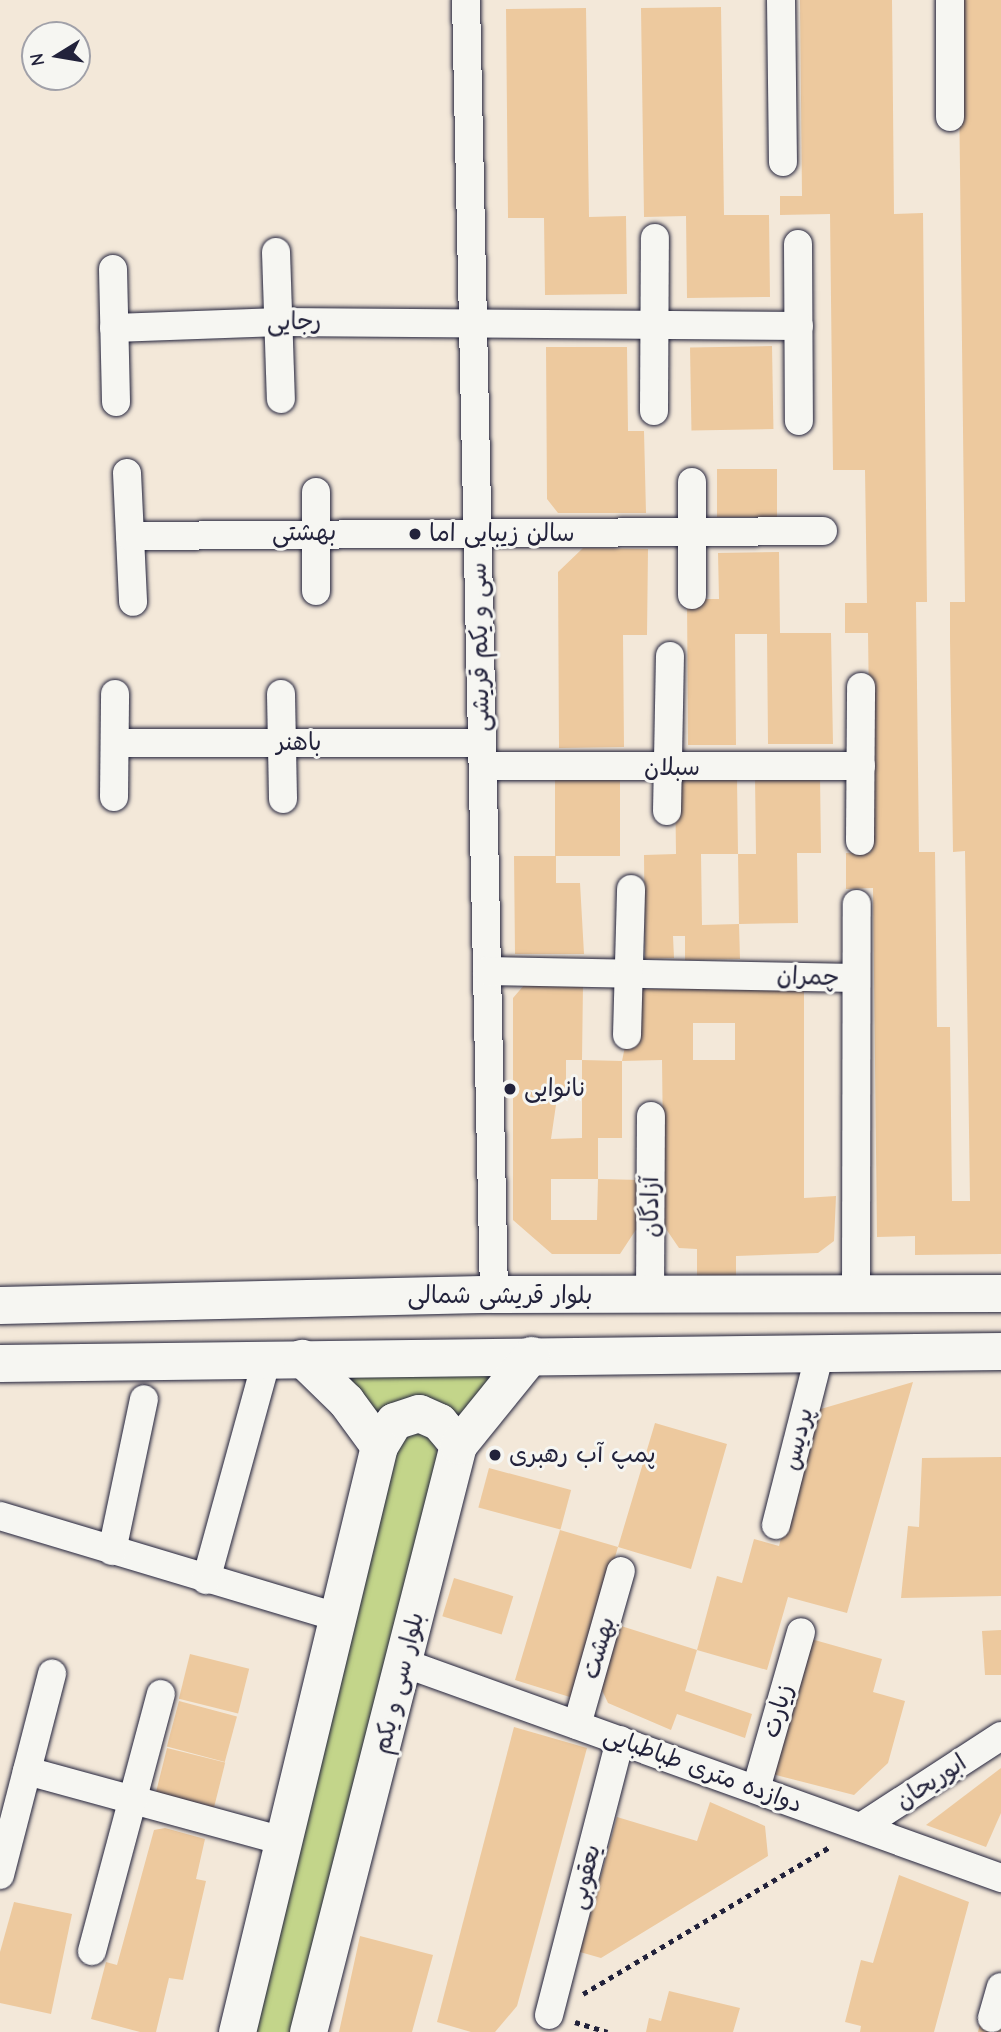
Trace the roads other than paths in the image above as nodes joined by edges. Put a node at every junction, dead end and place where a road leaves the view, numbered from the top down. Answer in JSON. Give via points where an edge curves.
{"nodes":[{"id":1,"x":466,"y":0,"type":"edge"},
{"id":2,"x":781,"y":0,"type":"edge"},
{"id":3,"x":950,"y":0,"type":"edge"},
{"id":4,"x":950,"y":117,"type":"dead end"},
{"id":5,"x":783,"y":162,"type":"dead end"},
{"id":6,"x":655,"y":238,"type":"dead end"},
{"id":7,"x":799,"y":244,"type":"dead end"},
{"id":8,"x":276,"y":252,"type":"dead end"},
{"id":9,"x":113,"y":269,"type":"dead end"},
{"id":10,"x":280,"y":321,"type":"junction"},
{"id":11,"x":473,"y":323,"type":"junction"},
{"id":12,"x":655,"y":324,"type":"junction"},
{"id":13,"x":799,"y":326,"type":"junction"},
{"id":14,"x":114,"y":328,"type":"junction"},
{"id":15,"x":281,"y":399,"type":"dead end"},
{"id":16,"x":116,"y":402,"type":"dead end"},
{"id":17,"x":654,"y":411,"type":"dead end"},
{"id":18,"x":799,"y":421,"type":"dead end"},
{"id":19,"x":127,"y":472,"type":"dead end"},
{"id":20,"x":692,"y":482,"type":"dead end"},
{"id":21,"x":316,"y":492,"type":"dead end"},
{"id":22,"x":692,"y":528,"type":"junction"},
{"id":23,"x":478,"y":530,"type":"junction"},
{"id":24,"x":823,"y":531,"type":"dead end"},
{"id":25,"x":316,"y":533,"type":"junction"},
{"id":26,"x":130,"y":536,"type":"junction"},
{"id":27,"x":316,"y":591,"type":"dead end"},
{"id":28,"x":692,"y":595,"type":"dead end"},
{"id":29,"x":133,"y":602,"type":"dead end"},
{"id":30,"x":670,"y":656,"type":"dead end"},
{"id":31,"x":861,"y":687,"type":"dead end"},
{"id":32,"x":115,"y":694,"type":"dead end"},
{"id":33,"x":281,"y":694,"type":"dead end"},
{"id":34,"x":117,"y":743,"type":"junction"},
{"id":35,"x":282,"y":743,"type":"junction"},
{"id":36,"x":482,"y":755,"type":"junction"},
{"id":37,"x":861,"y":766,"type":"junction"},
{"id":38,"x":670,"y":768,"type":"junction"},
{"id":39,"x":114,"y":797,"type":"dead end"},
{"id":40,"x":283,"y":799,"type":"dead end"},
{"id":41,"x":667,"y":811,"type":"dead end"},
{"id":42,"x":860,"y":842,"type":"dead end"},
{"id":43,"x":631,"y":890,"type":"dead end"},
{"id":44,"x":857,"y":904,"type":"dead end"},
{"id":45,"x":487,"y":971,"type":"junction"},
{"id":46,"x":629,"y":971,"type":"junction"},
{"id":47,"x":856,"y":978,"type":"junction"},
{"id":48,"x":627,"y":1035,"type":"dead end"},
{"id":49,"x":651,"y":1116,"type":"dead end"},
{"id":50,"x":856,"y":1293,"type":"junction"},
{"id":51,"x":1001,"y":1293,"type":"edge"},
{"id":52,"x":494,"y":1294,"type":"junction"},
{"id":53,"x":650,"y":1298,"type":"junction"},
{"id":54,"x":0,"y":1305,"type":"edge"},
{"id":55,"x":1001,"y":1351,"type":"edge"},
{"id":56,"x":820,"y":1353,"type":"junction"},
{"id":57,"x":531,"y":1355,"type":"junction"},
{"id":58,"x":284,"y":1359,"type":"junction"},
{"id":59,"x":0,"y":1363,"type":"edge"},
{"id":60,"x":144,"y":1399,"type":"dead end"},
{"id":61,"x":458,"y":1445,"type":"junction"},
{"id":62,"x":379,"y":1446,"type":"junction"},
{"id":63,"x":0,"y":1516,"type":"edge"},
{"id":64,"x":776,"y":1525,"type":"dead end"},
{"id":65,"x":112,"y":1551,"type":"junction"},
{"id":66,"x":621,"y":1571,"type":"dead end"},
{"id":67,"x":206,"y":1580,"type":"junction"},
{"id":68,"x":337,"y":1617,"type":"junction"},
{"id":69,"x":801,"y":1632,"type":"dead end"},
{"id":70,"x":404,"y":1662,"type":"junction"},
{"id":71,"x":52,"y":1674,"type":"dead end"},
{"id":72,"x":161,"y":1694,"type":"dead end"},
{"id":73,"x":577,"y":1724,"type":"junction"},
{"id":74,"x":1001,"y":1736,"type":"edge"},
{"id":75,"x":620,"y":1740,"type":"junction"},
{"id":76,"x":27,"y":1771,"type":"junction"},
{"id":77,"x":755,"y":1789,"type":"junction"},
{"id":78,"x":133,"y":1800,"type":"junction"},
{"id":79,"x":862,"y":1827,"type":"junction"},
{"id":80,"x":283,"y":1841,"type":"junction"},
{"id":81,"x":0,"y":1875,"type":"edge"},
{"id":82,"x":1001,"y":1878,"type":"edge"},
{"id":83,"x":92,"y":1951,"type":"dead end"},
{"id":84,"x":1001,"y":1987,"type":"edge"},
{"id":85,"x":549,"y":2015,"type":"road end"},
{"id":86,"x":992,"y":2018,"type":"dead end"},
{"id":87,"x":237,"y":2032,"type":"edge"},
{"id":88,"x":309,"y":2032,"type":"edge"}],
"edges":[{"from":1,"to":11,"type":"street","name":"سی و یکم قریشی"},
{"from":2,"to":5,"type":"street"},
{"from":3,"to":4,"type":"street"},
{"from":6,"to":12,"type":"street"},
{"from":7,"to":13,"type":"street"},
{"from":8,"to":10,"type":"street"},
{"from":9,"to":14,"type":"street"},
{"from":10,"to":11,"type":"street","name":"رجایی"},
{"from":10,"to":14,"type":"street","name":"رجایی"},
{"from":10,"to":15,"type":"street"},
{"from":11,"to":12,"type":"street","name":"رجایی"},
{"from":11,"to":23,"type":"street","name":"سی و یکم قریشی"},
{"from":12,"to":13,"type":"street","name":"رجایی"},
{"from":12,"to":17,"type":"street"},
{"from":13,"to":18,"type":"street"},
{"from":14,"to":16,"type":"street"},
{"from":19,"to":26,"type":"street"},
{"from":20,"to":22,"type":"street"},
{"from":21,"to":25,"type":"street"},
{"from":22,"to":23,"type":"street","name":"بهشتی"},
{"from":22,"to":24,"type":"street","name":"بهشتی"},
{"from":22,"to":28,"type":"street"},
{"from":23,"to":25,"type":"street","name":"بهشتی"},
{"from":23,"to":36,"type":"street","name":"سی و یکم قریشی"},
{"from":25,"to":26,"type":"street","name":"بهشتی"},
{"from":25,"to":27,"type":"street"},
{"from":26,"to":29,"type":"street"},
{"from":30,"to":38,"type":"street"},
{"from":31,"to":37,"type":"street"},
{"from":32,"to":34,"type":"street"},
{"from":33,"to":35,"type":"street"},
{"from":34,"to":35,"type":"street","name":"باهنر"},
{"from":34,"to":39,"type":"street"},
{"from":35,"to":36,"type":"street","name":"باهنر"},
{"from":35,"to":40,"type":"street"},
{"from":36,"to":38,"type":"street","name":"سبلان"},
{"from":36,"to":45,"type":"street","name":"سی و یکم قریشی"},
{"from":37,"to":38,"type":"street","name":"سبلان"},
{"from":37,"to":42,"type":"street"},
{"from":38,"to":41,"type":"street"},
{"from":43,"to":46,"type":"street"},
{"from":44,"to":47,"type":"street"},
{"from":45,"to":46,"type":"street","name":"چمران"},
{"from":45,"to":52,"type":"street","name":"سی و یکم قریشی"},
{"from":46,"to":47,"type":"street","name":"چمران"},
{"from":46,"to":48,"type":"street"},
{"from":47,"to":50,"type":"street","name":"چمران"},
{"from":49,"to":53,"type":"street","name":"آزادگان"},
{"from":50,"to":51,"type":"main road","name":"بلوار قریشی شمالی"},
{"from":50,"to":53,"type":"main road","name":"بلوار قریشی شمالی"},
{"from":52,"to":53,"type":"main road","name":"بلوار قریشی شمالی"},
{"from":52,"to":54,"type":"main road","name":"بلوار قریشی شمالی"},
{"from":55,"to":56,"type":"main road"},
{"from":56,"to":57,"type":"main road"},
{"from":56,"to":64,"type":"street","name":"پردیس"},
{"from":57,"to":58,"type":"main road"},
{"from":57,"to":61,"type":"main road","name":"بلوار سی و یکم"},
{"from":58,"to":59,"type":"main road"},
{"from":58,"to":62,"type":"main road","via":[[346,1401]]},
{"from":58,"to":67,"type":"street"},
{"from":60,"to":65,"type":"street"},
{"from":61,"to":62,"type":"main road","via":[[439,1422],[419,1413],[394,1421]]},
{"from":61,"to":70,"type":"main road","name":"بلوار سی و یکم"},
{"from":62,"to":68,"type":"main road"},
{"from":63,"to":65,"type":"street"},
{"from":65,"to":67,"type":"street"},
{"from":66,"to":73,"type":"street","name":"بهشت"},
{"from":67,"to":68,"type":"street"},
{"from":68,"to":80,"type":"main road"},
{"from":69,"to":77,"type":"street","name":"زیارت"},
{"from":70,"to":73,"type":"street","name":"دوازده متری طباطبایی"},
{"from":70,"to":88,"type":"main road","name":"بلوار سی و یکم"},
{"from":71,"to":76,"type":"street"},
{"from":72,"to":78,"type":"street"},
{"from":73,"to":75,"type":"street","name":"دوازده متری طباطبایی"},
{"from":74,"to":79,"type":"street","name":"ابوریحان"},
{"from":75,"to":77,"type":"street","name":"دوازده متری طباطبایی"},
{"from":75,"to":85,"type":"street","name":"یعقوبی"},
{"from":76,"to":78,"type":"street"},
{"from":76,"to":81,"type":"street"},
{"from":77,"to":79,"type":"street","name":"دوازده متری طباطبایی"},
{"from":78,"to":80,"type":"street"},
{"from":78,"to":83,"type":"street"},
{"from":79,"to":82,"type":"street","name":"دوازده متری طباطبایی"},
{"from":80,"to":87,"type":"main road"},
{"from":84,"to":86,"type":"street"}]}
